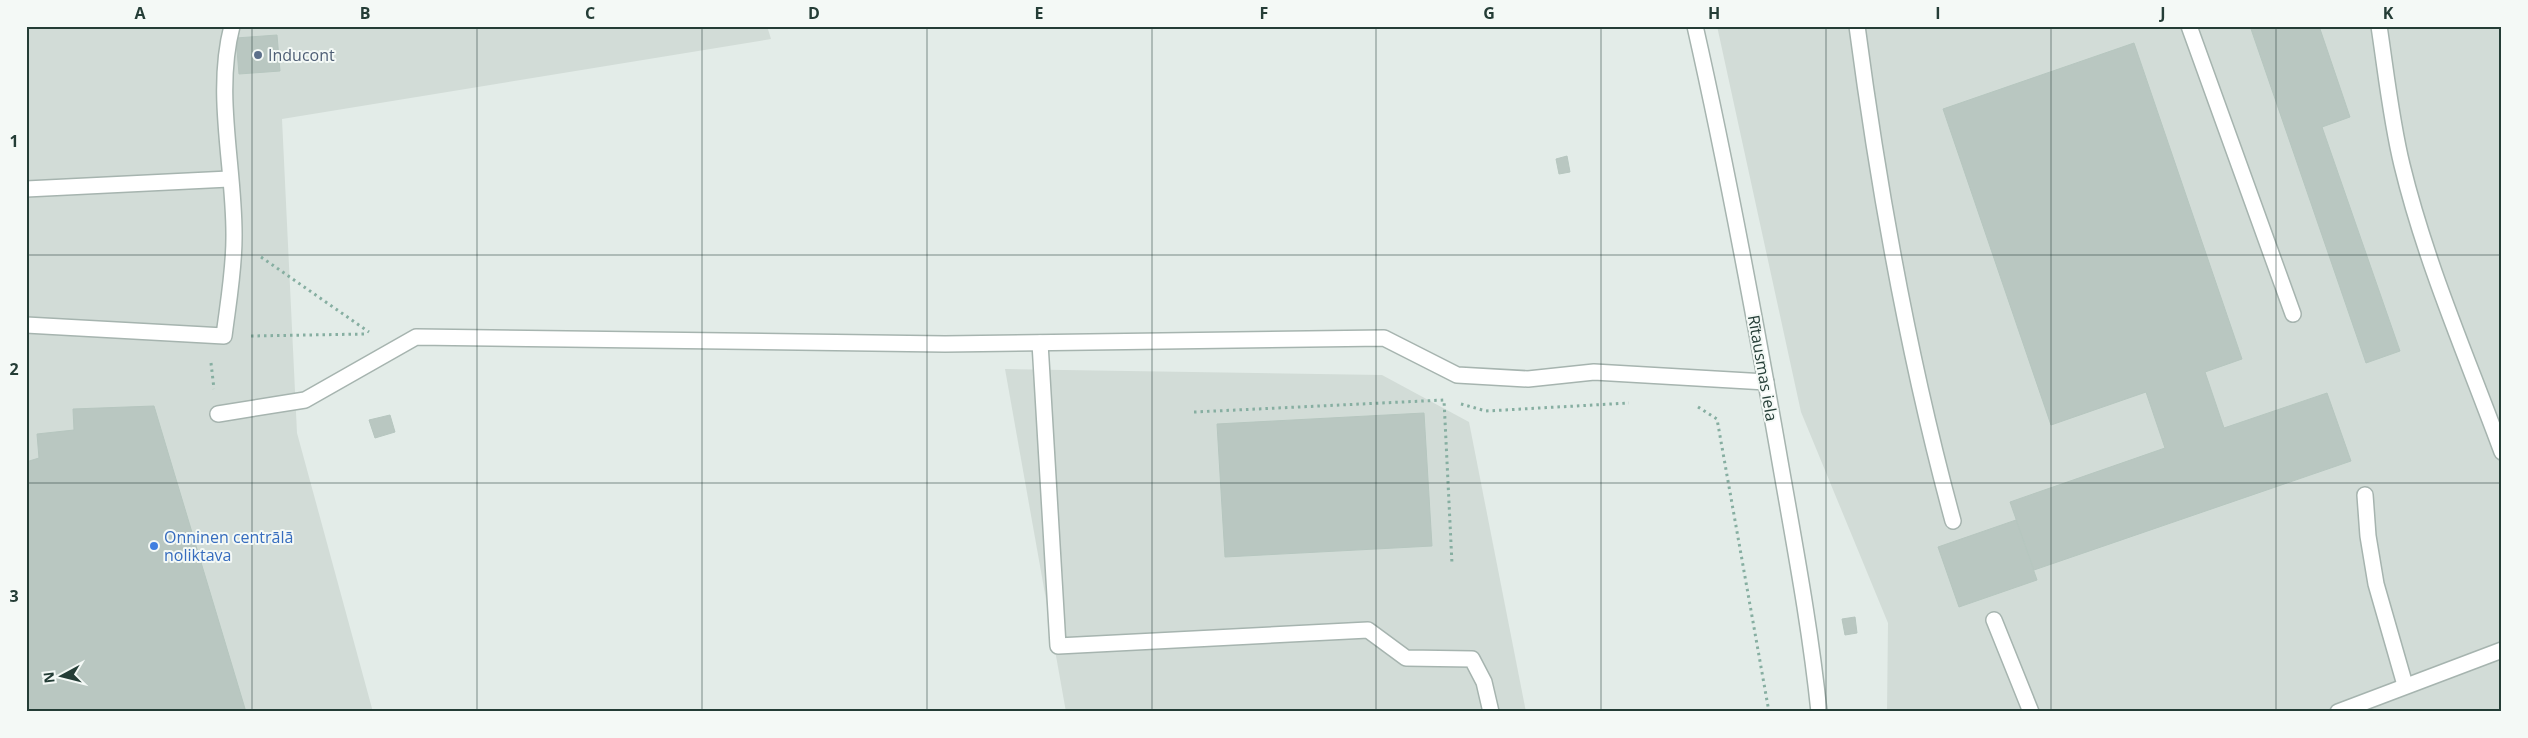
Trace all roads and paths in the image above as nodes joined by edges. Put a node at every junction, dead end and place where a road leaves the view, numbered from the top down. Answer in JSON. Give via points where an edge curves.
{"nodes":[{"id":1,"x":232,"y":26,"type":"edge"},
{"id":2,"x":1695,"y":26,"type":"edge"},
{"id":3,"x":2189,"y":26,"type":"edge"},
{"id":4,"x":2379,"y":26,"type":"edge"},
{"id":5,"x":1858,"y":27,"type":"edge"},
{"id":6,"x":229,"y":180,"type":"junction"},
{"id":7,"x":26,"y":189,"type":"edge"},
{"id":8,"x":234,"y":238,"type":"junction"},
{"id":9,"x":2293,"y":314,"type":"dead end"},
{"id":10,"x":26,"y":326,"type":"edge"},
{"id":11,"x":224,"y":336,"type":"junction"},
{"id":12,"x":1040,"y":343,"type":"junction"},
{"id":13,"x":1766,"y":382,"type":"junction"},
{"id":14,"x":1436,"y":394,"type":"dead end"},
{"id":15,"x":1444,"y":400,"type":"junction"},
{"id":16,"x":1639,"y":403,"type":"dead end"},
{"id":17,"x":1695,"y":405,"type":"dead end"},
{"id":18,"x":1194,"y":412,"type":"dead end"},
{"id":19,"x":218,"y":414,"type":"joint"},
{"id":20,"x":2502,"y":452,"type":"edge"},
{"id":21,"x":2365,"y":495,"type":"dead end"},
{"id":22,"x":1953,"y":521,"type":"dead end"},
{"id":23,"x":1452,"y":564,"type":"dead end"},
{"id":24,"x":1994,"y":620,"type":"dead end"},
{"id":25,"x":2502,"y":650,"type":"edge"},
{"id":26,"x":2405,"y":685,"type":"junction"},
{"id":27,"x":1490,"y":712,"type":"edge"},
{"id":28,"x":1769,"y":712,"type":"edge"},
{"id":29,"x":1819,"y":712,"type":"edge"},
{"id":30,"x":2031,"y":712,"type":"edge"},
{"id":31,"x":2338,"y":712,"type":"edge"}],
"edges":[{"from":1,"to":6,"type":"street","via":[[227,46],[226,85]]},
{"from":2,"to":13,"type":"street","name":"Rītausmas iela","via":[[1721,143]]},
{"from":3,"to":9,"type":"street"},
{"from":4,"to":20,"type":"street","via":[[2402,165],[2421,231],[2453,327]]},
{"from":5,"to":22,"type":"street","via":[[1908,331]]},
{"from":6,"to":7,"type":"street"},
{"from":6,"to":8,"type":"street"},
{"from":8,"to":11,"type":"street"},
{"from":8,"to":11,"type":"path","via":[[372,334]]},
{"from":10,"to":11,"type":"street"},
{"from":11,"to":19,"type":"path","via":[[210,364]]},
{"from":12,"to":13,"type":"street","via":[[1384,338],[1457,375],[1528,379],[1594,372]]},
{"from":12,"to":19,"type":"street","via":[[416,337],[305,400]]},
{"from":12,"to":27,"type":"street","via":[[1058,646],[1368,630],[1406,658],[1472,659],[1484,682]]},
{"from":13,"to":29,"type":"street","name":"Rītausmas iela","via":[[1812,648]]},
{"from":14,"to":15,"type":"path"},
{"from":15,"to":16,"type":"path","via":[[1486,411]]},
{"from":15,"to":18,"type":"path"},
{"from":15,"to":23,"type":"path"},
{"from":17,"to":28,"type":"path","via":[[1717,419]]},
{"from":21,"to":26,"type":"street","via":[[2376,584]]},
{"from":24,"to":30,"type":"street"},
{"from":25,"to":26,"type":"street"},
{"from":26,"to":31,"type":"street"}]}
